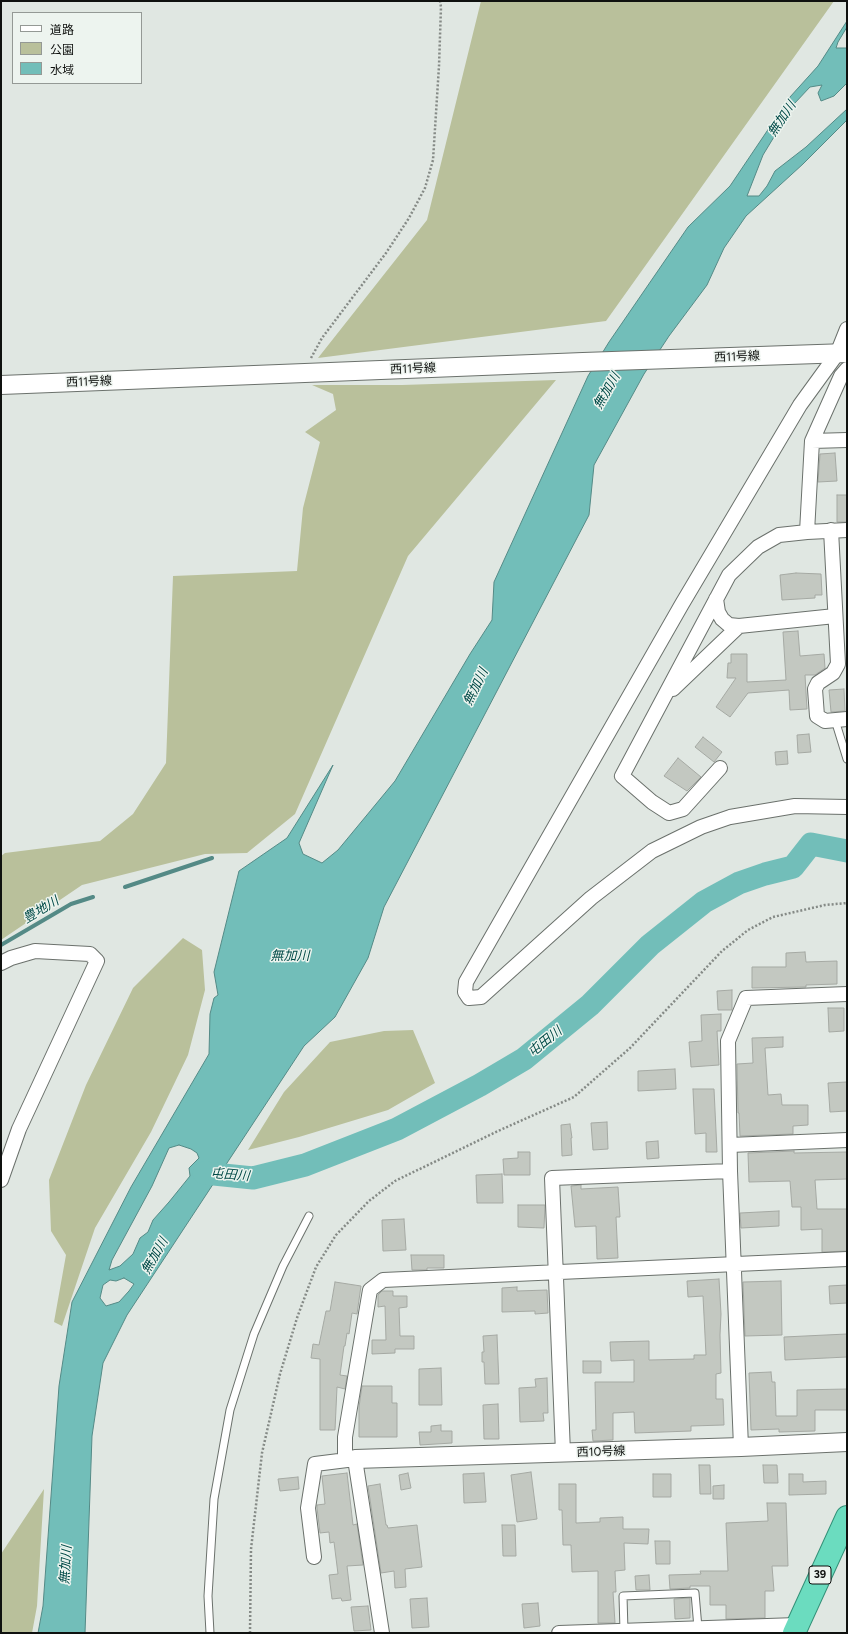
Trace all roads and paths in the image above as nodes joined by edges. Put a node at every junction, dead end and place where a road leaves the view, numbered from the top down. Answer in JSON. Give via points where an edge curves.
{"nodes":[{"id":1,"x":440,"y":1,"type":"edge"},
{"id":2,"x":847,"y":329,"type":"edge"},
{"id":3,"x":836,"y":354,"type":"edge"},
{"id":4,"x":847,"y":369,"type":"edge"},
{"id":5,"x":302,"y":374,"type":"junction"},
{"id":6,"x":1,"y":385,"type":"edge"},
{"id":7,"x":847,"y":440,"type":"edge"},
{"id":8,"x":812,"y":441,"type":"junction"},
{"id":9,"x":831,"y":530,"type":"junction"},
{"id":10,"x":847,"y":530,"type":"edge"},
{"id":11,"x":807,"y":532,"type":"junction"},
{"id":12,"x":716,"y":599,"type":"junction"},
{"id":13,"x":835,"y":616,"type":"junction"},
{"id":14,"x":739,"y":626,"type":"junction"},
{"id":15,"x":664,"y":698,"type":"junction"},
{"id":16,"x":841,"y":719,"type":"edge"},
{"id":17,"x":847,"y":759,"type":"edge"},
{"id":18,"x":720,"y":768,"type":"dead end"},
{"id":19,"x":847,"y":806,"type":"edge"},
{"id":20,"x":847,"y":903,"type":"edge"},
{"id":21,"x":1,"y":963,"type":"edge"},
{"id":22,"x":847,"y":994,"type":"edge"},
{"id":23,"x":847,"y":1140,"type":"edge"},
{"id":24,"x":730,"y":1145,"type":"junction"},
{"id":25,"x":730,"y":1171,"type":"junction"},
{"id":26,"x":1,"y":1180,"type":"edge"},
{"id":27,"x":309,"y":1216,"type":"dead end"},
{"id":28,"x":847,"y":1259,"type":"edge"},
{"id":29,"x":733,"y":1264,"type":"junction"},
{"id":30,"x":555,"y":1272,"type":"junction"},
{"id":31,"x":847,"y":1442,"type":"edge"},
{"id":32,"x":741,"y":1447,"type":"junction"},
{"id":33,"x":563,"y":1453,"type":"junction"},
{"id":34,"x":350,"y":1459,"type":"junction"},
{"id":35,"x":847,"y":1517,"type":"edge"},
{"id":36,"x":314,"y":1557,"type":"dead end"},
{"id":37,"x":698,"y":1628,"type":"junction"},
{"id":38,"x":796,"y":1629,"type":"edge"},
{"id":39,"x":624,"y":1631,"type":"junction"},
{"id":40,"x":210,"y":1633,"type":"edge"},
{"id":41,"x":250,"y":1633,"type":"edge"},
{"id":42,"x":382,"y":1633,"type":"edge"},
{"id":43,"x":559,"y":1633,"type":"edge"}],
"edges":[{"from":1,"to":5,"type":"path","via":[[440,66],[433,160],[425,188],[390,247],[322,338]]},
{"from":2,"to":3,"type":"street"},
{"from":3,"to":5,"type":"street","name":"西11号線","via":[[590,361]]},
{"from":3,"to":19,"type":"street","via":[[800,405],[682,604],[466,982],[465,992],[469,998],[481,997],[591,898],[652,851],[694,830],[730,817],[787,807]]},
{"from":4,"to":8,"type":"street","via":[[841,376]]},
{"from":5,"to":6,"type":"street","name":"西11号線"},
{"from":7,"to":8,"type":"street"},
{"from":8,"to":11,"type":"street"},
{"from":9,"to":10,"type":"street"},
{"from":9,"to":11,"type":"street"},
{"from":9,"to":13,"type":"street"},
{"from":11,"to":12,"type":"street","via":[[779,535],[758,547],[729,575]]},
{"from":12,"to":14,"type":"street","via":[[722,619],[729,625]]},
{"from":12,"to":15,"type":"street"},
{"from":13,"to":14,"type":"street"},
{"from":13,"to":16,"type":"street","via":[[838,664],[833,673],[818,683],[815,689],[817,716],[825,721]]},
{"from":14,"to":15,"type":"street"},
{"from":15,"to":18,"type":"street","via":[[622,776],[652,802],[670,813],[683,809]]},
{"from":16,"to":17,"type":"lane"},
{"from":20,"to":41,"type":"path","via":[[825,905],[773,917],[748,930],[722,951],[630,1048],[574,1097],[498,1130],[394,1181],[369,1201],[336,1235],[316,1267],[297,1318],[280,1374],[262,1453],[251,1550]]},
{"from":21,"to":26,"type":"street","via":[[35,951],[90,954],[97,961],[19,1129]]},
{"from":22,"to":24,"type":"street","via":[[746,998],[728,1041]]},
{"from":23,"to":24,"type":"street"},
{"from":24,"to":25,"type":"street"},
{"from":25,"to":29,"type":"street"},
{"from":25,"to":30,"type":"street","via":[[552,1178]]},
{"from":27,"to":40,"type":"lane","via":[[283,1266],[254,1334],[230,1410],[214,1499],[208,1596]]},
{"from":28,"to":29,"type":"street"},
{"from":29,"to":30,"type":"street"},
{"from":29,"to":32,"type":"street"},
{"from":30,"to":33,"type":"street"},
{"from":30,"to":34,"type":"street","via":[[383,1280],[370,1290],[345,1437]]},
{"from":31,"to":32,"type":"street","name":"西10号線"},
{"from":32,"to":33,"type":"street","name":"西10号線"},
{"from":33,"to":34,"type":"street","name":"西10号線"},
{"from":34,"to":36,"type":"street","via":[[315,1464],[308,1508]]},
{"from":34,"to":42,"type":"street"},
{"from":35,"to":38,"type":"highway","number":"39"},
{"from":37,"to":38,"type":"street"},
{"from":37,"to":39,"type":"street"},
{"from":37,"to":39,"type":"lane","via":[[695,1593],[623,1596]]},
{"from":39,"to":43,"type":"street"}]}
